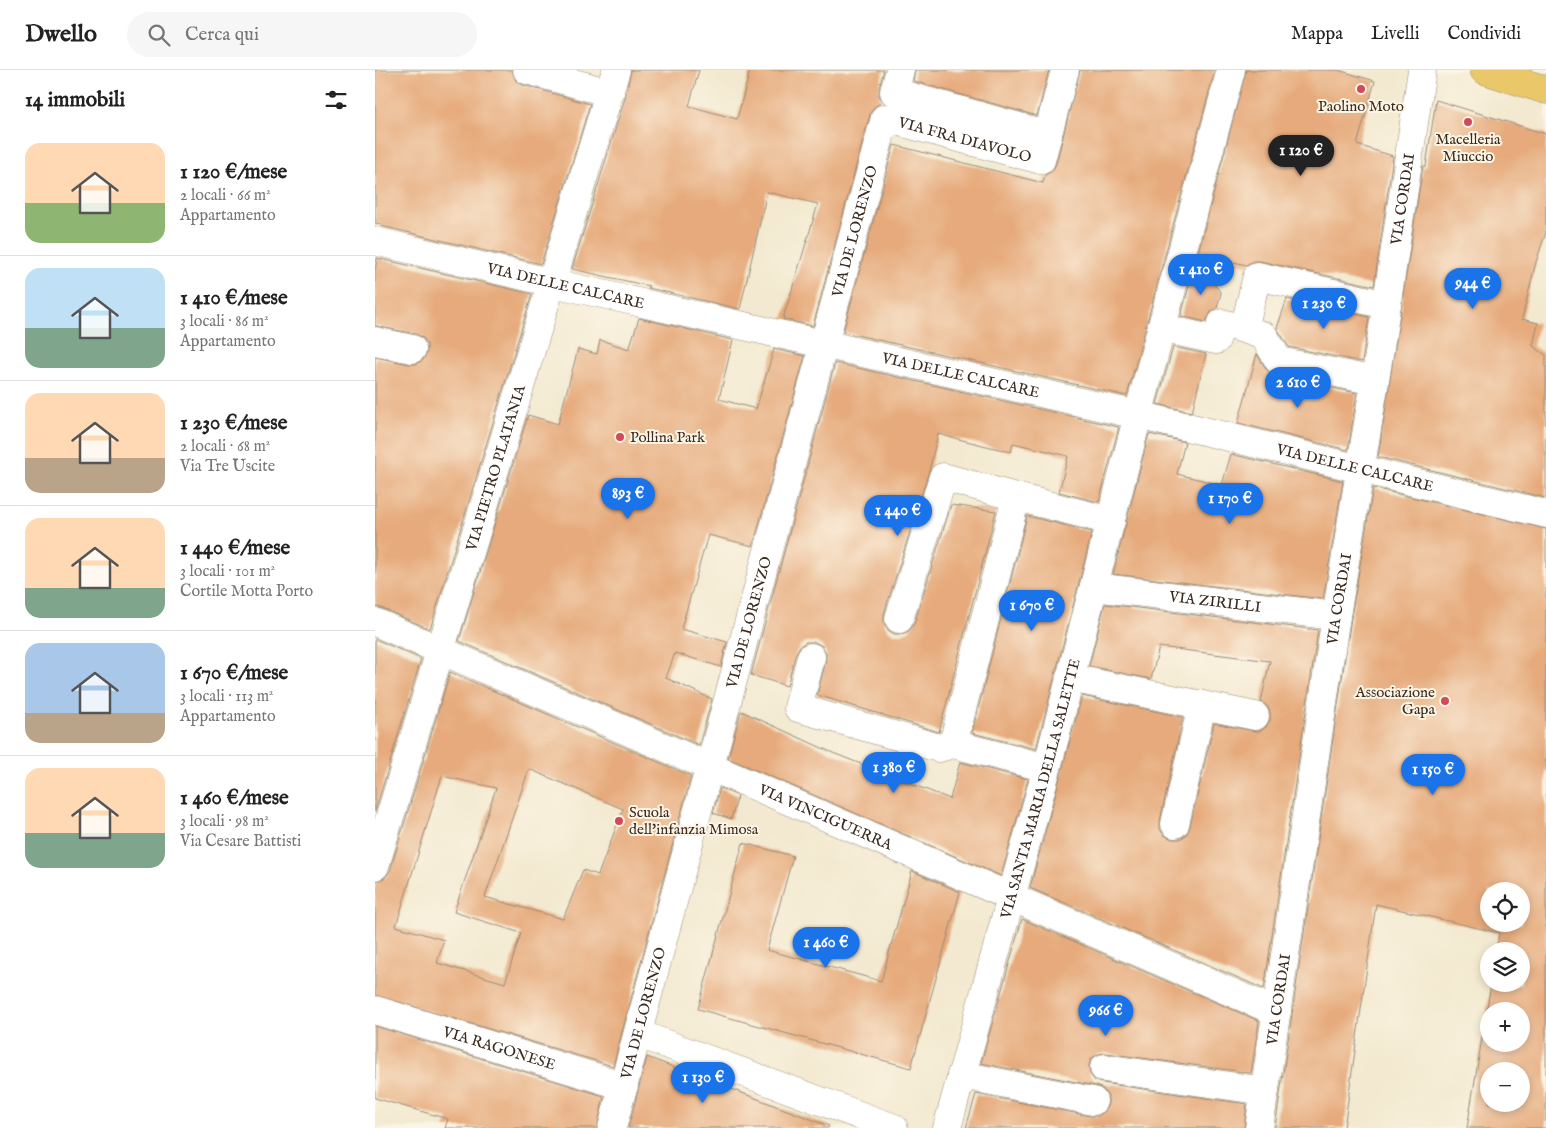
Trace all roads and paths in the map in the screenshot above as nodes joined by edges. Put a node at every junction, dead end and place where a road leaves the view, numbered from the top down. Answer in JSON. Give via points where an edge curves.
{"nodes":[{"id":1,"x":527,"y":70,"type":"edge"},
{"id":2,"x":1065,"y":70,"type":"edge"},
{"id":3,"x":1231,"y":70,"type":"edge"},
{"id":4,"x":1422,"y":70,"type":"edge"},
{"id":5,"x":1484,"y":70,"type":"edge"},
{"id":6,"x":613,"y":81,"type":"edge"},
{"id":7,"x":897,"y":81,"type":"edge"},
{"id":8,"x":1546,"y":90,"type":"edge"},
{"id":9,"x":885,"y":118,"type":"joint"},
{"id":10,"x":1048,"y":135,"type":"junction"},
{"id":11,"x":375,"y":241,"type":"edge"},
{"id":12,"x":553,"y":283,"type":"junction"},
{"id":13,"x":1387,"y":305,"type":"junction"},
{"id":14,"x":1161,"y":328,"type":"junction"},
{"id":15,"x":1244,"y":329,"type":"junction"},
{"id":16,"x":375,"y":341,"type":"edge"},
{"id":17,"x":825,"y":344,"type":"junction"},
{"id":18,"x":412,"y":349,"type":"dead end"},
{"id":19,"x":1375,"y":381,"type":"junction"},
{"id":20,"x":1138,"y":416,"type":"junction"},
{"id":21,"x":1361,"y":469,"type":"junction"},
{"id":22,"x":1016,"y":497,"type":"junction"},
{"id":23,"x":1546,"y":514,"type":"edge"},
{"id":24,"x":1111,"y":521,"type":"junction"},
{"id":25,"x":1094,"y":587,"type":"junction"},
{"id":26,"x":1336,"y":616,"type":"junction"},
{"id":27,"x":899,"y":618,"type":"dead end"},
{"id":28,"x":375,"y":622,"type":"edge"},
{"id":29,"x":440,"y":650,"type":"junction"},
{"id":30,"x":811,"y":657,"type":"dead end"},
{"id":31,"x":1070,"y":678,"type":"junction"},
{"id":32,"x":1202,"y":705,"type":"junction"},
{"id":33,"x":1255,"y":716,"type":"dead end"},
{"id":34,"x":953,"y":744,"type":"junction"},
{"id":35,"x":710,"y":768,"type":"junction"},
{"id":36,"x":1047,"y":768,"type":"junction"},
{"id":37,"x":1175,"y":824,"type":"dead end"},
{"id":38,"x":375,"y":866,"type":"edge"},
{"id":39,"x":1010,"y":897,"type":"junction"},
{"id":40,"x":375,"y":1010,"type":"edge"},
{"id":41,"x":1277,"y":1012,"type":"junction"},
{"id":42,"x":639,"y":1034,"type":"junction"},
{"id":43,"x":1104,"y":1068,"type":"dead end"},
{"id":44,"x":961,"y":1075,"type":"junction"},
{"id":45,"x":624,"y":1086,"type":"junction"},
{"id":46,"x":1265,"y":1091,"type":"junction"},
{"id":47,"x":1093,"y":1101,"type":"dead end"},
{"id":48,"x":612,"y":1128,"type":"edge"},
{"id":49,"x":894,"y":1128,"type":"edge"},
{"id":50,"x":947,"y":1128,"type":"edge"},
{"id":51,"x":1259,"y":1128,"type":"edge"}],
"edges":[{"from":1,"to":6,"type":"street"},
{"from":2,"to":10,"type":"street","name":"VIA FRA DIAVOLO"},
{"from":3,"to":14,"type":"street","name":"VIA SANTA MARIA DELLA SALETTE"},
{"from":4,"to":13,"type":"street","name":"VIA CORDAI"},
{"from":5,"to":8,"type":"main road"},
{"from":6,"to":12,"type":"street","name":"VIA PIETRO PLATANIA"},
{"from":7,"to":10,"type":"street"},
{"from":9,"to":10,"type":"street","name":"VIA FRA DIAVOLO","via":[[1041,160]]},
{"from":9,"to":17,"type":"street","name":"VIA DE LORENZO"},
{"from":11,"to":12,"type":"street","name":"VIA DELLE CALCARE"},
{"from":12,"to":17,"type":"street","name":"VIA DELLE CALCARE"},
{"from":12,"to":29,"type":"street","name":"VIA PIETRO PLATANIA"},
{"from":13,"to":15,"type":"street","via":[[1257,276]]},
{"from":13,"to":19,"type":"street","name":"VIA CORDAI"},
{"from":14,"to":15,"type":"street","via":[[1216,340],[1222,323]]},
{"from":14,"to":20,"type":"street","name":"VIA SANTA MARIA DELLA SALETTE"},
{"from":15,"to":19,"type":"street","via":[[1264,336],[1279,361]]},
{"from":16,"to":18,"type":"street"},
{"from":17,"to":20,"type":"street","name":"VIA DELLE CALCARE"},
{"from":17,"to":35,"type":"street","name":"VIA DE LORENZO"},
{"from":19,"to":21,"type":"street","name":"VIA CORDAI"},
{"from":20,"to":21,"type":"street","name":"VIA DELLE CALCARE"},
{"from":20,"to":24,"type":"street","name":"VIA SANTA MARIA DELLA SALETTE"},
{"from":21,"to":23,"type":"street","name":"VIA DELLE CALCARE"},
{"from":21,"to":26,"type":"street","name":"VIA CORDAI"},
{"from":22,"to":24,"type":"street"},
{"from":22,"to":27,"type":"street","via":[[943,477]]},
{"from":22,"to":34,"type":"street"},
{"from":24,"to":25,"type":"street","name":"VIA SANTA MARIA DELLA SALETTE"},
{"from":25,"to":26,"type":"street","name":"VIA ZIRILLI"},
{"from":25,"to":31,"type":"street","name":"VIA SANTA MARIA DELLA SALETTE"},
{"from":26,"to":41,"type":"street","name":"VIA CORDAI"},
{"from":28,"to":29,"type":"street","name":"VIA VINCIGUERRA"},
{"from":29,"to":35,"type":"street","name":"VIA VINCIGUERRA"},
{"from":29,"to":38,"type":"street","name":"VIA PIETRO PLATANIA"},
{"from":30,"to":34,"type":"street","via":[[798,708],[939,748]]},
{"from":31,"to":32,"type":"street"},
{"from":31,"to":36,"type":"street","name":"VIA SANTA MARIA DELLA SALETTE"},
{"from":32,"to":33,"type":"street"},
{"from":32,"to":37,"type":"street"},
{"from":34,"to":36,"type":"street"},
{"from":35,"to":39,"type":"street","name":"VIA VINCIGUERRA"},
{"from":35,"to":42,"type":"street","name":"VIA DE LORENZO"},
{"from":36,"to":39,"type":"street","name":"VIA SANTA MARIA DELLA SALETTE"},
{"from":39,"to":41,"type":"street","name":"VIA VINCIGUERRA"},
{"from":39,"to":44,"type":"street","name":"VIA SANTA MARIA DELLA SALETTE"},
{"from":40,"to":45,"type":"street","name":"VIA RAGONESE"},
{"from":41,"to":46,"type":"street","name":"VIA CORDAI"},
{"from":42,"to":45,"type":"street","name":"VIA DE LORENZO"},
{"from":42,"to":49,"type":"street"},
{"from":43,"to":46,"type":"street"},
{"from":44,"to":47,"type":"street"},
{"from":44,"to":50,"type":"street","name":"VIA SANTA MARIA DELLA SALETTE"},
{"from":45,"to":48,"type":"street","name":"VIA DE LORENZO"},
{"from":46,"to":51,"type":"street","name":"VIA CORDAI"}]}
